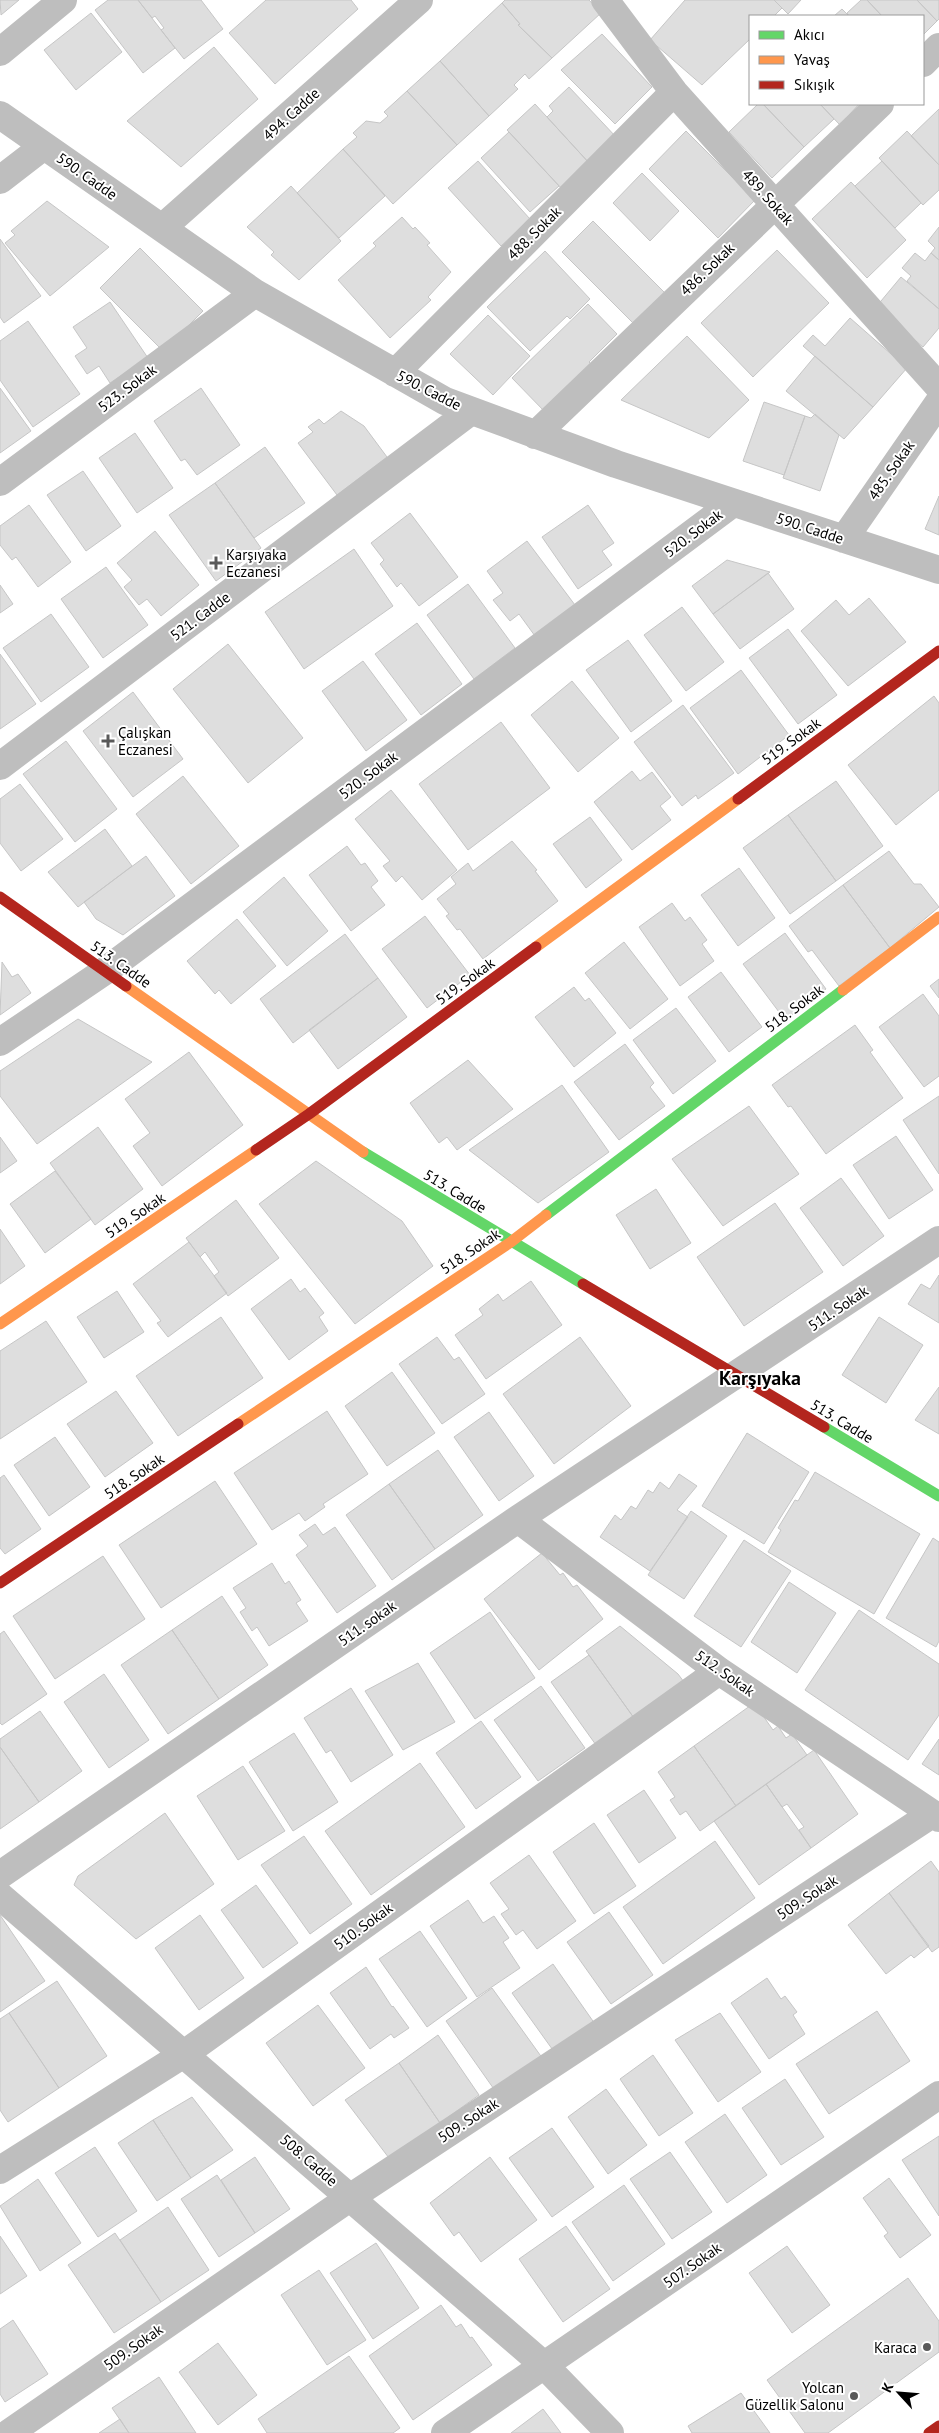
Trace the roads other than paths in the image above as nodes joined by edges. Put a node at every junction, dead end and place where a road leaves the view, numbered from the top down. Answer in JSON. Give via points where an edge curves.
{"nodes":[{"id":1,"x":63,"y":0,"type":"edge"},
{"id":2,"x":419,"y":0,"type":"edge"},
{"id":3,"x":613,"y":3,"type":"edge"},
{"id":4,"x":939,"y":47,"type":"edge"},
{"id":5,"x":0,"y":52,"type":"edge"},
{"id":6,"x":924,"y":62,"type":"edge"},
{"id":7,"x":674,"y":92,"type":"junction"},
{"id":8,"x":879,"y":105,"type":"edge"},
{"id":9,"x":0,"y":115,"type":"edge"},
{"id":10,"x":44,"y":146,"type":"junction"},
{"id":11,"x":0,"y":180,"type":"edge"},
{"id":12,"x":774,"y":205,"type":"junction"},
{"id":13,"x":162,"y":228,"type":"junction"},
{"id":14,"x":255,"y":293,"type":"junction"},
{"id":15,"x":395,"y":373,"type":"junction"},
{"id":16,"x":939,"y":387,"type":"edge"},
{"id":17,"x":939,"y":402,"type":"edge"},
{"id":18,"x":471,"y":411,"type":"junction"},
{"id":19,"x":535,"y":435,"type":"junction"},
{"id":20,"x":0,"y":482,"type":"edge"},
{"id":21,"x":733,"y":503,"type":"junction"},
{"id":22,"x":844,"y":539,"type":"junction"},
{"id":23,"x":939,"y":570,"type":"edge"},
{"id":24,"x":939,"y":651,"type":"edge"},
{"id":25,"x":0,"y":766,"type":"edge"},
{"id":26,"x":0,"y":897,"type":"edge"},
{"id":27,"x":939,"y":917,"type":"edge"},
{"id":28,"x":105,"y":971,"type":"junction"},
{"id":29,"x":0,"y":1042,"type":"edge"},
{"id":30,"x":309,"y":1114,"type":"junction"},
{"id":31,"x":939,"y":1240,"type":"edge"},
{"id":32,"x":511,"y":1242,"type":"junction"},
{"id":33,"x":0,"y":1324,"type":"edge"},
{"id":34,"x":737,"y":1376,"type":"junction"},
{"id":35,"x":939,"y":1496,"type":"edge"},
{"id":36,"x":518,"y":1519,"type":"junction"},
{"id":37,"x":0,"y":1583,"type":"edge"},
{"id":38,"x":719,"y":1671,"type":"junction"},
{"id":39,"x":936,"y":1816,"type":"edge"},
{"id":40,"x":0,"y":1875,"type":"edge"},
{"id":41,"x":0,"y":1896,"type":"edge"},
{"id":42,"x":184,"y":2054,"type":"junction"},
{"id":43,"x":939,"y":2094,"type":"edge"},
{"id":44,"x":0,"y":2170,"type":"edge"},
{"id":45,"x":351,"y":2197,"type":"junction"},
{"id":46,"x":545,"y":2366,"type":"junction"},
{"id":47,"x":939,"y":2426,"type":"edge"},
{"id":48,"x":9,"y":2433,"type":"edge"},
{"id":49,"x":445,"y":2433,"type":"edge"},
{"id":50,"x":610,"y":2433,"type":"edge"},
{"id":51,"x":929,"y":2433,"type":"edge"}],
"edges":[{"from":1,"to":5,"type":"street"},
{"from":2,"to":13,"type":"street","name":"494. Cadde"},
{"from":3,"to":7,"type":"street","name":"489. Sokak"},
{"from":4,"to":6,"type":"street"},
{"from":7,"to":12,"type":"street","name":"489. Sokak"},
{"from":7,"to":15,"type":"street","name":"488. Sokak"},
{"from":8,"to":12,"type":"street","name":"486. Sokak"},
{"from":9,"to":10,"type":"street","name":"590. Cadde"},
{"from":10,"to":11,"type":"street"},
{"from":10,"to":13,"type":"street","name":"590. Cadde"},
{"from":12,"to":16,"type":"street","name":"489. Sokak"},
{"from":12,"to":19,"type":"street","name":"486. Sokak"},
{"from":13,"to":14,"type":"street","name":"590. Cadde"},
{"from":14,"to":15,"type":"street","name":"590. Cadde"},
{"from":14,"to":20,"type":"street","name":"523. Sokak"},
{"from":15,"to":18,"type":"street","name":"590. Cadde","via":[[445,401]]},
{"from":17,"to":22,"type":"street","name":"485. Sokak"},
{"from":18,"to":19,"type":"street","name":"590. Cadde"},
{"from":18,"to":25,"type":"street","name":"521. Cadde"},
{"from":19,"to":21,"type":"street","name":"590. Cadde"},
{"from":21,"to":22,"type":"street","name":"590. Cadde"},
{"from":21,"to":28,"type":"street","name":"520. Sokak"},
{"from":22,"to":23,"type":"street","name":"590. Cadde"},
{"from":24,"to":30,"type":"street","name":"519. Sokak"},
{"from":26,"to":28,"type":"street","name":"513. Cadde"},
{"from":27,"to":32,"type":"street","name":"518. Sokak"},
{"from":28,"to":29,"type":"street","name":"520. Sokak"},
{"from":28,"to":30,"type":"street","name":"513. Cadde"},
{"from":30,"to":32,"type":"street","name":"513. Cadde","via":[[382,1165]]},
{"from":30,"to":33,"type":"street","name":"519. Sokak"},
{"from":31,"to":34,"type":"street","name":"511. Sokak"},
{"from":32,"to":34,"type":"street","name":"513. Cadde"},
{"from":32,"to":37,"type":"street","name":"518. Sokak"},
{"from":34,"to":35,"type":"street","name":"513. Cadde"},
{"from":34,"to":36,"type":"street","name":"511. sokak"},
{"from":36,"to":38,"type":"street","name":"512. Sokak"},
{"from":36,"to":40,"type":"street","name":"511. sokak"},
{"from":38,"to":39,"type":"street","name":"512. Sokak"},
{"from":38,"to":42,"type":"street","name":"510. Sokak"},
{"from":39,"to":45,"type":"street","name":"509. Sokak"},
{"from":41,"to":42,"type":"street","name":"508. Cadde"},
{"from":42,"to":44,"type":"street","name":"510. Sokak"},
{"from":42,"to":45,"type":"street","name":"508. Cadde"},
{"from":43,"to":46,"type":"street","name":"507. Sokak"},
{"from":45,"to":46,"type":"street","name":"508. Cadde"},
{"from":45,"to":48,"type":"street","name":"509. Sokak"},
{"from":46,"to":49,"type":"street","name":"507. Sokak"},
{"from":46,"to":50,"type":"street","name":"508. Cadde"},
{"from":47,"to":51,"type":"street"}]}
